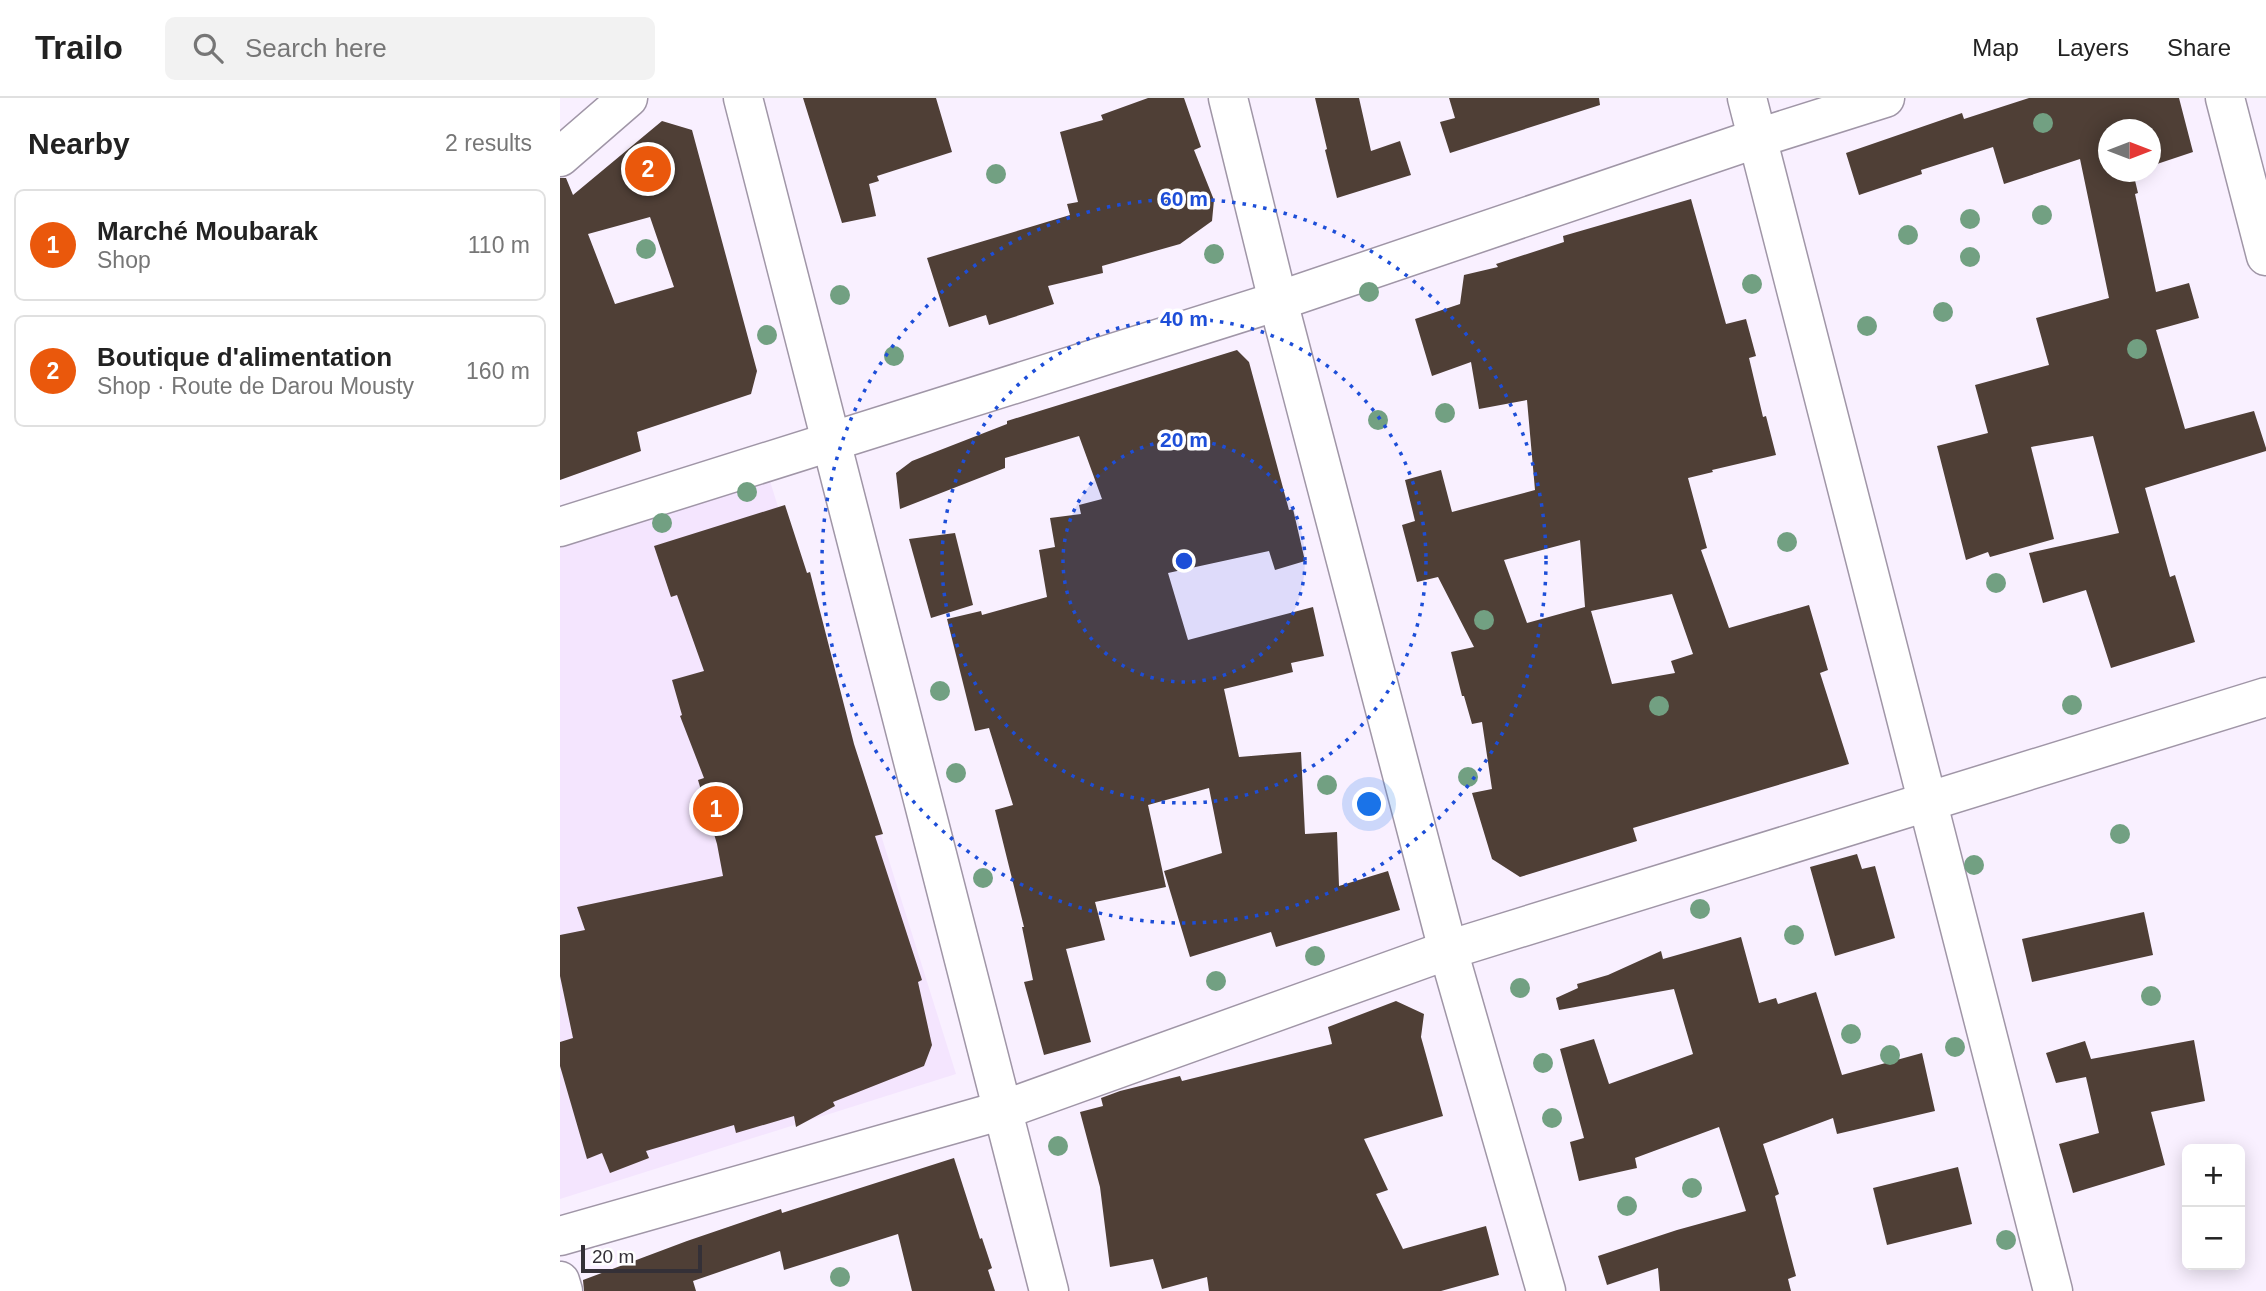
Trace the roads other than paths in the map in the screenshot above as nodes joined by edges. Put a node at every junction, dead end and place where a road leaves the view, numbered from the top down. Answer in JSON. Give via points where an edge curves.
{"nodes":[{"id":1,"x":628,"y":98,"type":"edge"},
{"id":2,"x":743,"y":98,"type":"edge"},
{"id":3,"x":1228,"y":98,"type":"edge"},
{"id":4,"x":1747,"y":98,"type":"edge"},
{"id":5,"x":1885,"y":98,"type":"edge"},
{"id":6,"x":2225,"y":98,"type":"edge"},
{"id":7,"x":1758,"y":138,"type":"junction"},
{"id":8,"x":560,"y":157,"type":"edge"},
{"id":9,"x":2266,"y":256,"type":"edge"},
{"id":10,"x":1278,"y":301,"type":"junction"},
{"id":11,"x":831,"y":442,"type":"junction"},
{"id":12,"x":560,"y":527,"type":"edge"},
{"id":13,"x":2266,"y":697,"type":"edge"},
{"id":14,"x":1927,"y":801,"type":"junction"},
{"id":15,"x":1448,"y":950,"type":"junction"},
{"id":16,"x":1003,"y":1110,"type":"junction"},
{"id":17,"x":560,"y":1236,"type":"edge"},
{"id":18,"x":560,"y":1281,"type":"edge"},
{"id":19,"x":563,"y":1291,"type":"edge"},
{"id":20,"x":1049,"y":1291,"type":"edge"},
{"id":21,"x":1546,"y":1291,"type":"edge"},
{"id":22,"x":2053,"y":1291,"type":"edge"}],
"edges":[{"from":1,"to":8,"type":"street"},
{"from":2,"to":11,"type":"street"},
{"from":3,"to":10,"type":"street"},
{"from":4,"to":7,"type":"street"},
{"from":5,"to":7,"type":"street"},
{"from":6,"to":9,"type":"street"},
{"from":7,"to":10,"type":"street"},
{"from":7,"to":14,"type":"street"},
{"from":10,"to":11,"type":"street"},
{"from":10,"to":15,"type":"street"},
{"from":11,"to":12,"type":"street"},
{"from":11,"to":16,"type":"street"},
{"from":13,"to":14,"type":"street"},
{"from":14,"to":15,"type":"street"},
{"from":14,"to":22,"type":"street"},
{"from":15,"to":16,"type":"street"},
{"from":15,"to":21,"type":"street"},
{"from":16,"to":17,"type":"street"},
{"from":16,"to":20,"type":"street"},
{"from":18,"to":19,"type":"street"}]}
